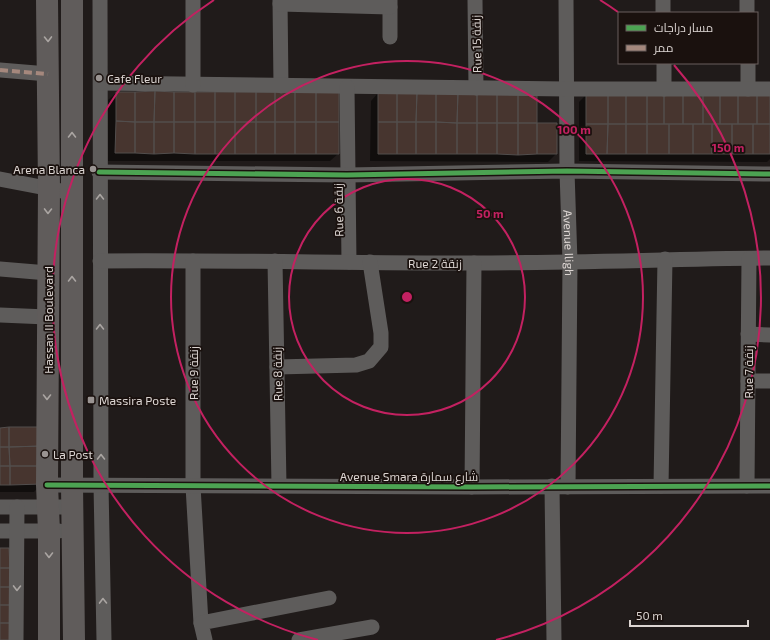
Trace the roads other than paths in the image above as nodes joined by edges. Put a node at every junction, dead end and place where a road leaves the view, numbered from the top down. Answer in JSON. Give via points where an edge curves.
{"nodes":[{"id":1,"x":47,"y":0,"type":"edge"},
{"id":2,"x":72,"y":0,"type":"edge"},
{"id":3,"x":100,"y":0,"type":"edge"},
{"id":4,"x":193,"y":0,"type":"edge"},
{"id":5,"x":475,"y":0,"type":"edge"},
{"id":6,"x":566,"y":0,"type":"edge"},
{"id":7,"x":663,"y":0,"type":"edge"},
{"id":8,"x":747,"y":0,"type":"edge"},
{"id":9,"x":280,"y":2,"type":"edge"},
{"id":10,"x":390,"y":3,"type":"edge"},
{"id":11,"x":663,"y":12,"type":"edge"},
{"id":12,"x":747,"y":12,"type":"edge"},
{"id":13,"x":390,"y":37,"type":"dead end"},
{"id":14,"x":664,"y":64,"type":"edge"},
{"id":15,"x":748,"y":64,"type":"edge"},
{"id":16,"x":0,"y":70,"type":"edge"},
{"id":17,"x":48,"y":74,"type":"junction"},
{"id":18,"x":100,"y":83,"type":"junction"},
{"id":19,"x":193,"y":85,"type":"junction"},
{"id":20,"x":281,"y":86,"type":"junction"},
{"id":21,"x":347,"y":87,"type":"junction"},
{"id":22,"x":476,"y":88,"type":"junction"},
{"id":23,"x":566,"y":89,"type":"junction"},
{"id":24,"x":664,"y":89,"type":"junction"},
{"id":25,"x":748,"y":89,"type":"junction"},
{"id":26,"x":770,"y":89,"type":"edge"},
{"id":27,"x":49,"y":158,"type":"junction"},
{"id":28,"x":72,"y":159,"type":"junction"},
{"id":29,"x":100,"y":172,"type":"junction"},
{"id":30,"x":567,"y":172,"type":"junction"},
{"id":31,"x":770,"y":174,"type":"edge"},
{"id":32,"x":347,"y":175,"type":"junction"},
{"id":33,"x":0,"y":179,"type":"edge"},
{"id":34,"x":49,"y":188,"type":"junction"},
{"id":35,"x":72,"y":193,"type":"junction"},
{"id":36,"x":749,"y":258,"type":"junction"},
{"id":37,"x":770,"y":258,"type":"edge"},
{"id":38,"x":665,"y":259,"type":"junction"},
{"id":39,"x":100,"y":261,"type":"junction"},
{"id":40,"x":193,"y":261,"type":"junction"},
{"id":41,"x":275,"y":261,"type":"junction"},
{"id":42,"x":349,"y":262,"type":"junction"},
{"id":43,"x":370,"y":262,"type":"junction"},
{"id":44,"x":570,"y":262,"type":"junction"},
{"id":45,"x":474,"y":263,"type":"junction"},
{"id":46,"x":0,"y":269,"type":"edge"},
{"id":47,"x":48,"y":273,"type":"junction"},
{"id":48,"x":0,"y":315,"type":"edge"},
{"id":49,"x":47,"y":317,"type":"junction"},
{"id":50,"x":748,"y":334,"type":"junction"},
{"id":51,"x":770,"y":335,"type":"edge"},
{"id":52,"x":277,"y":367,"type":"junction"},
{"id":53,"x":770,"y":380,"type":"edge"},
{"id":54,"x":748,"y":381,"type":"junction"},
{"id":55,"x":47,"y":485,"type":"junction"},
{"id":56,"x":72,"y":485,"type":"junction"},
{"id":57,"x":101,"y":485,"type":"junction"},
{"id":58,"x":193,"y":486,"type":"junction"},
{"id":59,"x":279,"y":486,"type":"junction"},
{"id":60,"x":552,"y":486,"type":"junction"},
{"id":61,"x":568,"y":486,"type":"junction"},
{"id":62,"x":661,"y":486,"type":"junction"},
{"id":63,"x":747,"y":486,"type":"junction"},
{"id":64,"x":770,"y":486,"type":"edge"},
{"id":65,"x":472,"y":487,"type":"junction"},
{"id":66,"x":0,"y":507,"type":"edge"},
{"id":67,"x":17,"y":507,"type":"junction"},
{"id":68,"x":48,"y":507,"type":"junction"},
{"id":69,"x":73,"y":507,"type":"junction"},
{"id":70,"x":0,"y":531,"type":"edge"},
{"id":71,"x":17,"y":531,"type":"junction"},
{"id":72,"x":49,"y":531,"type":"junction"},
{"id":73,"x":73,"y":532,"type":"junction"},
{"id":74,"x":329,"y":598,"type":"dead end"},
{"id":75,"x":201,"y":623,"type":"junction"},
{"id":76,"x":372,"y":627,"type":"dead end"},
{"id":77,"x":16,"y":640,"type":"edge"},
{"id":78,"x":49,"y":640,"type":"edge"},
{"id":79,"x":74,"y":640,"type":"edge"},
{"id":80,"x":104,"y":640,"type":"edge"},
{"id":81,"x":205,"y":640,"type":"edge"},
{"id":82,"x":299,"y":640,"type":"edge"},
{"id":83,"x":554,"y":640,"type":"edge"}],
"edges":[{"from":1,"to":17,"type":"main road","name":"Hassan II Boulevard","one_way":true},
{"from":28,"to":2,"type":"main road","name":"Hassan II Boulevard","one_way":true},
{"from":3,"to":18,"type":"street"},
{"from":4,"to":19,"type":"street"},
{"from":5,"to":22,"type":"street","name":"Rue 15 زنقة"},
{"from":6,"to":23,"type":"street","name":"Avenue Iligh"},
{"from":7,"to":11,"type":"street"},
{"from":8,"to":12,"type":"street"},
{"from":9,"to":10,"type":"street"},
{"from":9,"to":20,"type":"street"},
{"from":10,"to":13,"type":"street"},
{"from":14,"to":24,"type":"street"},
{"from":15,"to":25,"type":"street"},
{"from":16,"to":17,"type":"street"},
{"from":17,"to":27,"type":"main road","name":"Hassan II Boulevard"},
{"from":18,"to":19,"type":"street"},
{"from":18,"to":29,"type":"street"},
{"from":19,"to":20,"type":"street"},
{"from":20,"to":21,"type":"street"},
{"from":21,"to":22,"type":"street"},
{"from":21,"to":32,"type":"street","name":"Rue 6 زنقة"},
{"from":22,"to":23,"type":"street"},
{"from":23,"to":24,"type":"street"},
{"from":23,"to":30,"type":"street","name":"Avenue Iligh"},
{"from":24,"to":25,"type":"street"},
{"from":25,"to":26,"type":"street"},
{"from":27,"to":28,"type":"main road"},
{"from":27,"to":34,"type":"main road","name":"Hassan II Boulevard"},
{"from":28,"to":35,"type":"main road","name":"Hassan II Boulevard"},
{"from":29,"to":32,"type":"street"},
{"from":39,"to":29,"type":"street","one_way":true},
{"from":30,"to":31,"type":"street"},
{"from":30,"to":32,"type":"street"},
{"from":30,"to":44,"type":"street","name":"Avenue Iligh"},
{"from":32,"to":42,"type":"street","name":"Rue 6 زنقة"},
{"from":33,"to":34,"type":"street"},
{"from":34,"to":35,"type":"street"},
{"from":34,"to":47,"type":"main road","name":"Hassan II Boulevard","one_way":true},
{"from":56,"to":35,"type":"main road","name":"Hassan II Boulevard","one_way":true},
{"from":36,"to":37,"type":"street","name":"Rue 2 زنقة"},
{"from":36,"to":38,"type":"street","name":"Rue 2 زنقة"},
{"from":36,"to":50,"type":"street","name":"Rue 7 زنقة"},
{"from":38,"to":44,"type":"street","name":"Rue 2 زنقة"},
{"from":38,"to":62,"type":"street"},
{"from":39,"to":40,"type":"street","name":"Rue 2 زنقة"},
{"from":57,"to":39,"type":"street","one_way":true},
{"from":40,"to":41,"type":"street","name":"Rue 2 زنقة"},
{"from":40,"to":58,"type":"street","name":"Rue 9 زنقة"},
{"from":41,"to":42,"type":"street","name":"Rue 2 زنقة"},
{"from":41,"to":52,"type":"street","name":"Rue 8 زنقة"},
{"from":42,"to":43,"type":"street","name":"Rue 2 زنقة"},
{"from":43,"to":45,"type":"street","name":"Rue 2 زنقة"},
{"from":43,"to":52,"type":"street","via":[[381,347],[369,361],[356,365]]},
{"from":44,"to":45,"type":"street","name":"Rue 2 زنقة"},
{"from":44,"to":61,"type":"street","name":"Avenue Iligh"},
{"from":45,"to":65,"type":"street"},
{"from":46,"to":47,"type":"street"},
{"from":47,"to":49,"type":"main road","name":"Hassan II Boulevard"},
{"from":48,"to":49,"type":"street"},
{"from":49,"to":55,"type":"main road","name":"Hassan II Boulevard","one_way":true},
{"from":50,"to":51,"type":"street"},
{"from":50,"to":54,"type":"street","name":"Rue 7 زنقة"},
{"from":52,"to":59,"type":"street","name":"Rue 8 زنقة"},
{"from":53,"to":54,"type":"street"},
{"from":54,"to":63,"type":"street","name":"Rue 7 زنقة"},
{"from":55,"to":56,"type":"street","name":"Avenue Smara شارع سمارة"},
{"from":55,"to":68,"type":"main road","name":"Hassan II Boulevard"},
{"from":56,"to":57,"type":"street","name":"Avenue Smara شارع سمارة"},
{"from":56,"to":69,"type":"main road","name":"Hassan II Boulevard"},
{"from":57,"to":58,"type":"street","name":"Avenue Smara شارع سمارة"},
{"from":80,"to":57,"type":"street","one_way":true},
{"from":58,"to":59,"type":"street","name":"Avenue Smara شارع سمارة"},
{"from":58,"to":75,"type":"street","name":"Rue 9 زنقة"},
{"from":59,"to":65,"type":"street","name":"Avenue Smara شارع سمارة"},
{"from":60,"to":61,"type":"street","name":"Avenue Smara شارع سمارة"},
{"from":60,"to":65,"type":"street","name":"Avenue Smara شارع سمارة"},
{"from":60,"to":83,"type":"street"},
{"from":61,"to":62,"type":"street","name":"Avenue Smara شارع سمارة"},
{"from":62,"to":63,"type":"street","name":"Avenue Smara شارع سمارة"},
{"from":63,"to":64,"type":"street","name":"Avenue Smara شارع سمارة"},
{"from":66,"to":67,"type":"street"},
{"from":67,"to":68,"type":"street"},
{"from":67,"to":71,"type":"street"},
{"from":68,"to":69,"type":"street"},
{"from":68,"to":72,"type":"main road","name":"Hassan II Boulevard"},
{"from":69,"to":73,"type":"main road","name":"Hassan II Boulevard"},
{"from":70,"to":71,"type":"street"},
{"from":71,"to":72,"type":"street"},
{"from":71,"to":77,"type":"street","one_way":true},
{"from":72,"to":73,"type":"street"},
{"from":72,"to":78,"type":"main road","name":"Hassan II Boulevard","one_way":true},
{"from":73,"to":79,"type":"main road","name":"Hassan II Boulevard"},
{"from":74,"to":75,"type":"street"},
{"from":75,"to":81,"type":"street","name":"Rue 9 زنقة"},
{"from":76,"to":82,"type":"street"}]}
